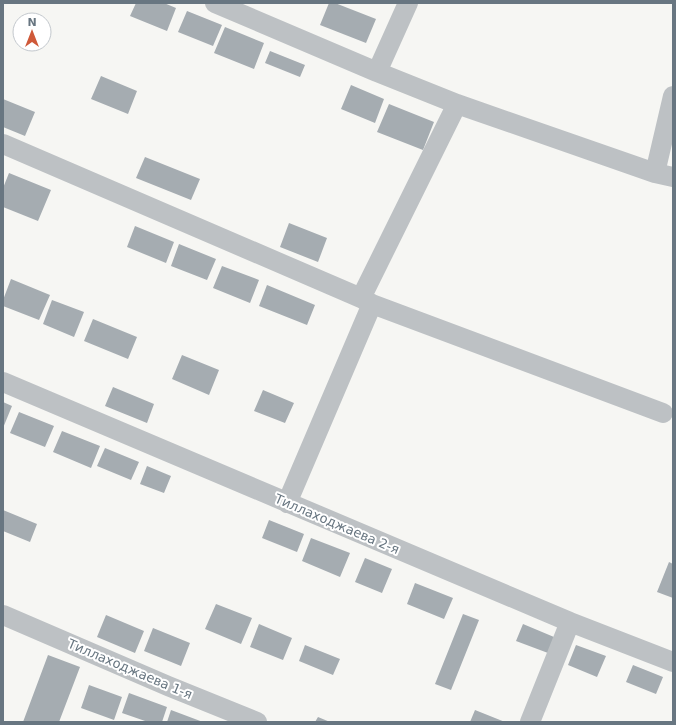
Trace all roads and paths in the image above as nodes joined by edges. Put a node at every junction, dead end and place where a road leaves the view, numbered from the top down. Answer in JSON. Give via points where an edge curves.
{"nodes":[{"id":1,"x":215,"y":3,"type":"edge"},
{"id":2,"x":408,"y":3,"type":"edge"},
{"id":3,"x":377,"y":72,"type":"junction"},
{"id":4,"x":457,"y":104,"type":"junction"},
{"id":5,"x":672,"y":108,"type":"edge"},
{"id":6,"x":3,"y":144,"type":"edge"},
{"id":7,"x":664,"y":175,"type":"edge"},
{"id":8,"x":366,"y":301,"type":"junction"},
{"id":9,"x":3,"y":382,"type":"edge"},
{"id":10,"x":663,"y":413,"type":"dead end"},
{"id":11,"x":287,"y":503,"type":"junction"},
{"id":12,"x":3,"y":615,"type":"edge"},
{"id":13,"x":570,"y":622,"type":"junction"},
{"id":14,"x":673,"y":662,"type":"edge"},
{"id":15,"x":257,"y":722,"type":"edge"},
{"id":16,"x":530,"y":722,"type":"edge"}],
"edges":[{"from":1,"to":3,"type":"street"},
{"from":2,"to":3,"type":"street"},
{"from":3,"to":4,"type":"street"},
{"from":4,"to":7,"type":"street"},
{"from":4,"to":8,"type":"street"},
{"from":5,"to":7,"type":"street"},
{"from":6,"to":8,"type":"street"},
{"from":8,"to":10,"type":"street"},
{"from":8,"to":11,"type":"street"},
{"from":9,"to":11,"type":"street","name":"Тиллаходжаева 2-я"},
{"from":11,"to":13,"type":"street","name":"Тиллаходжаева 2-я"},
{"from":12,"to":15,"type":"street","name":"Тиллаходжаева 1-я"},
{"from":13,"to":14,"type":"street","name":"Тиллаходжаева 2-я"},
{"from":13,"to":16,"type":"street"}]}
